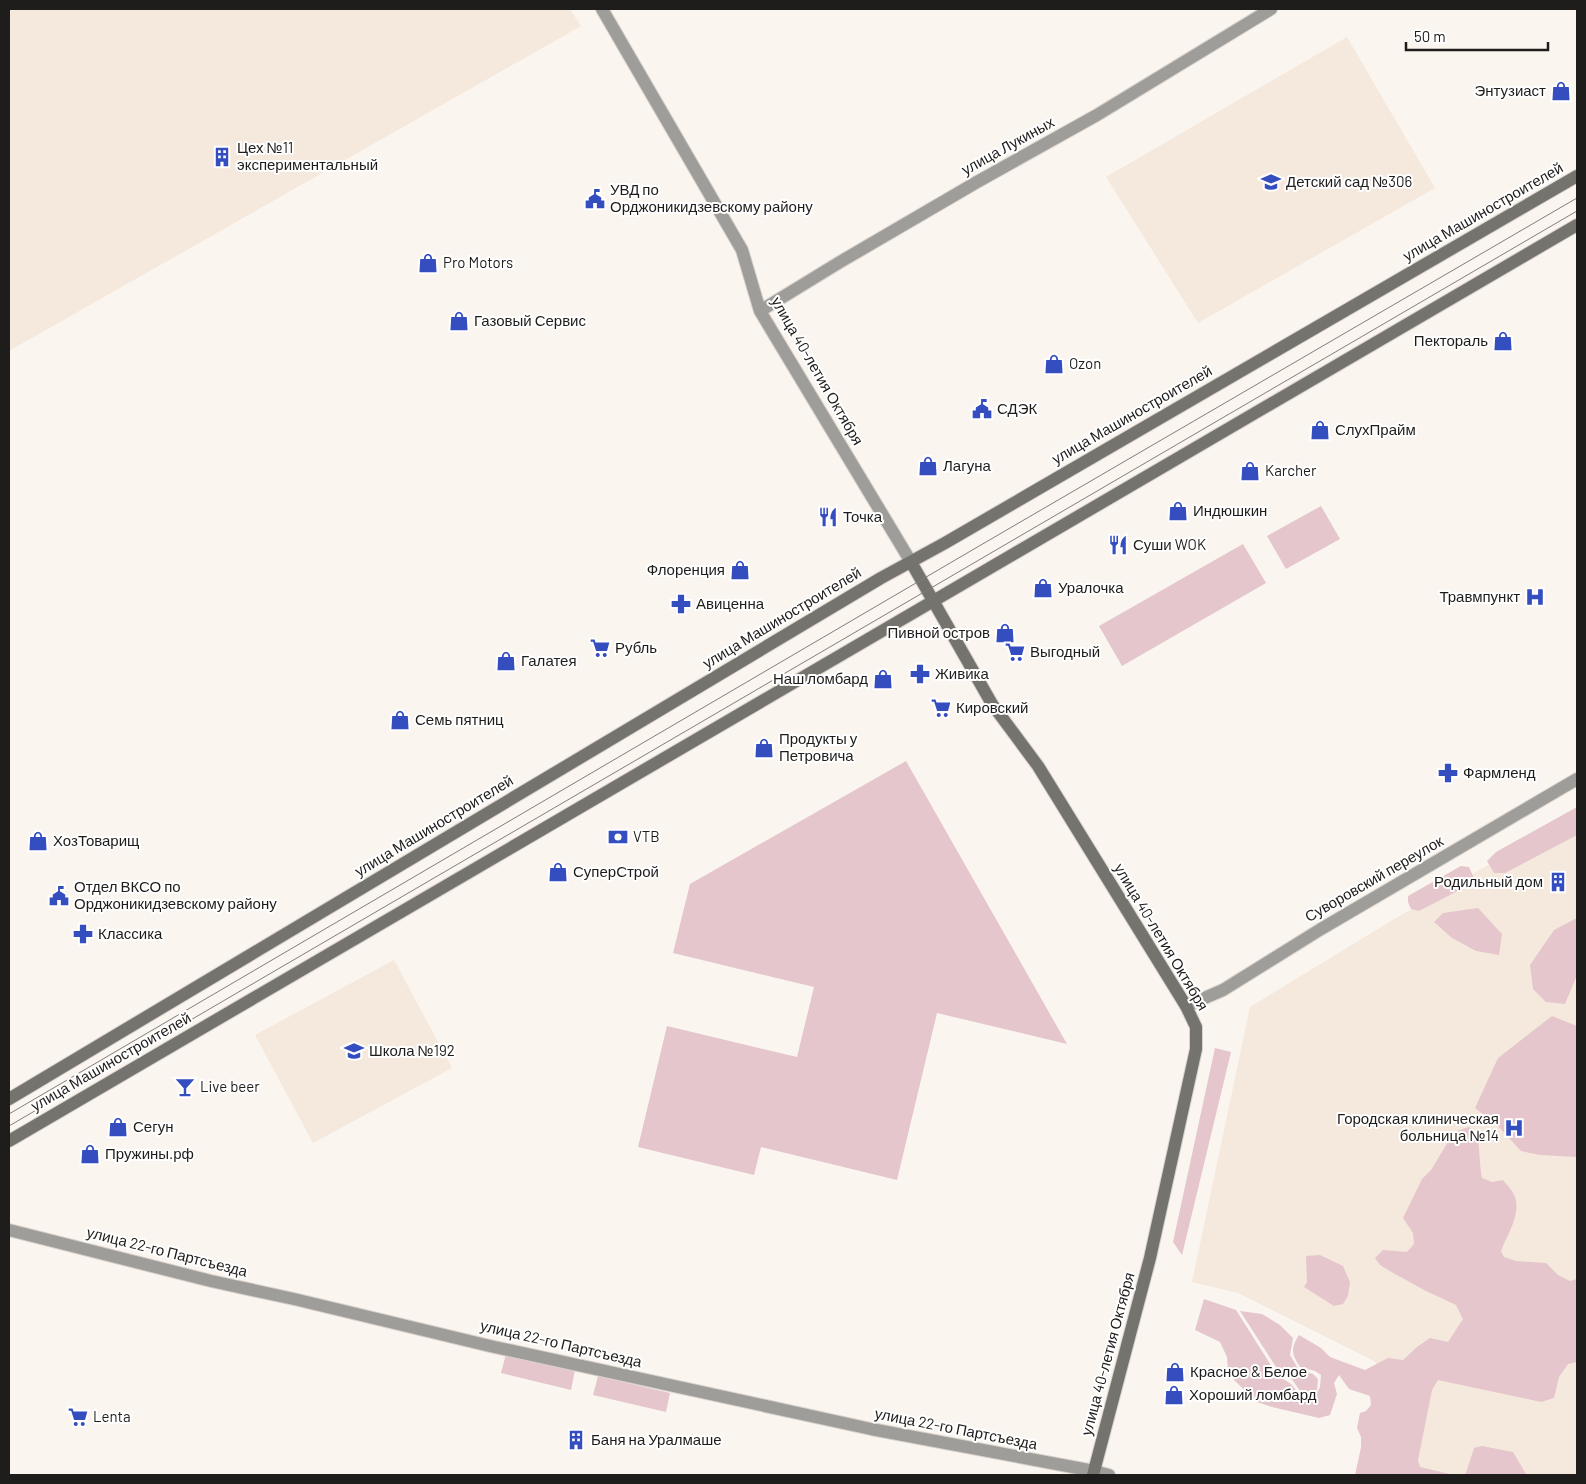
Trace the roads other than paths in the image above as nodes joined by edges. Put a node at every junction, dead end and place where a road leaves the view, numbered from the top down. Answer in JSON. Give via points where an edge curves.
{"nodes":[{"id":1,"x":602,"y":9,"type":"edge"},
{"id":2,"x":1271,"y":9,"type":"edge"},
{"id":3,"x":1577,"y":176,"type":"edge"},
{"id":4,"x":1577,"y":225,"type":"edge"},
{"id":5,"x":760,"y":311,"type":"junction"},
{"id":6,"x":911,"y":562,"type":"junction"},
{"id":7,"x":933,"y":601,"type":"junction"},
{"id":8,"x":1577,"y":779,"type":"edge"},
{"id":9,"x":1186,"y":1006,"type":"junction"},
{"id":10,"x":9,"y":1099,"type":"edge"},
{"id":11,"x":9,"y":1141,"type":"edge"},
{"id":12,"x":9,"y":1230,"type":"edge"},
{"id":13,"x":1093,"y":1473,"type":"edge"},
{"id":14,"x":1109,"y":1475,"type":"edge"}],
"edges":[{"from":1,"to":5,"type":"street","name":"улица 40-летия Октября","via":[[742,250]]},
{"from":2,"to":5,"type":"street","name":"улица Лукиных","via":[[1097,116],[968,187]]},
{"from":3,"to":6,"type":"main road","name":"улица Машиностроителей"},
{"from":4,"to":7,"type":"main road","name":"улица Машиностроителей"},
{"from":5,"to":6,"type":"street","name":"улица 40-летия Октября"},
{"from":6,"to":7,"type":"main road","name":"улица 40-летия Октября"},
{"from":6,"to":10,"type":"main road","name":"улица Машиностроителей"},
{"from":7,"to":9,"type":"main road","name":"улица 40-летия Октября","via":[[992,704],[1038,766]]},
{"from":7,"to":11,"type":"main road","name":"улица Машиностроителей"},
{"from":8,"to":9,"type":"street","name":"Суворовский переулок","via":[[1223,990]]},
{"from":9,"to":13,"type":"main road","name":"улица 40-летия Октября","via":[[1196,1027],[1196,1049],[1150,1258]]},
{"from":12,"to":13,"type":"street","name":"улица 22-го Партсъезда","via":[[500,1348],[871,1429]]},
{"from":13,"to":14,"type":"street","name":"улица 22-го Партсъезда"}]}
